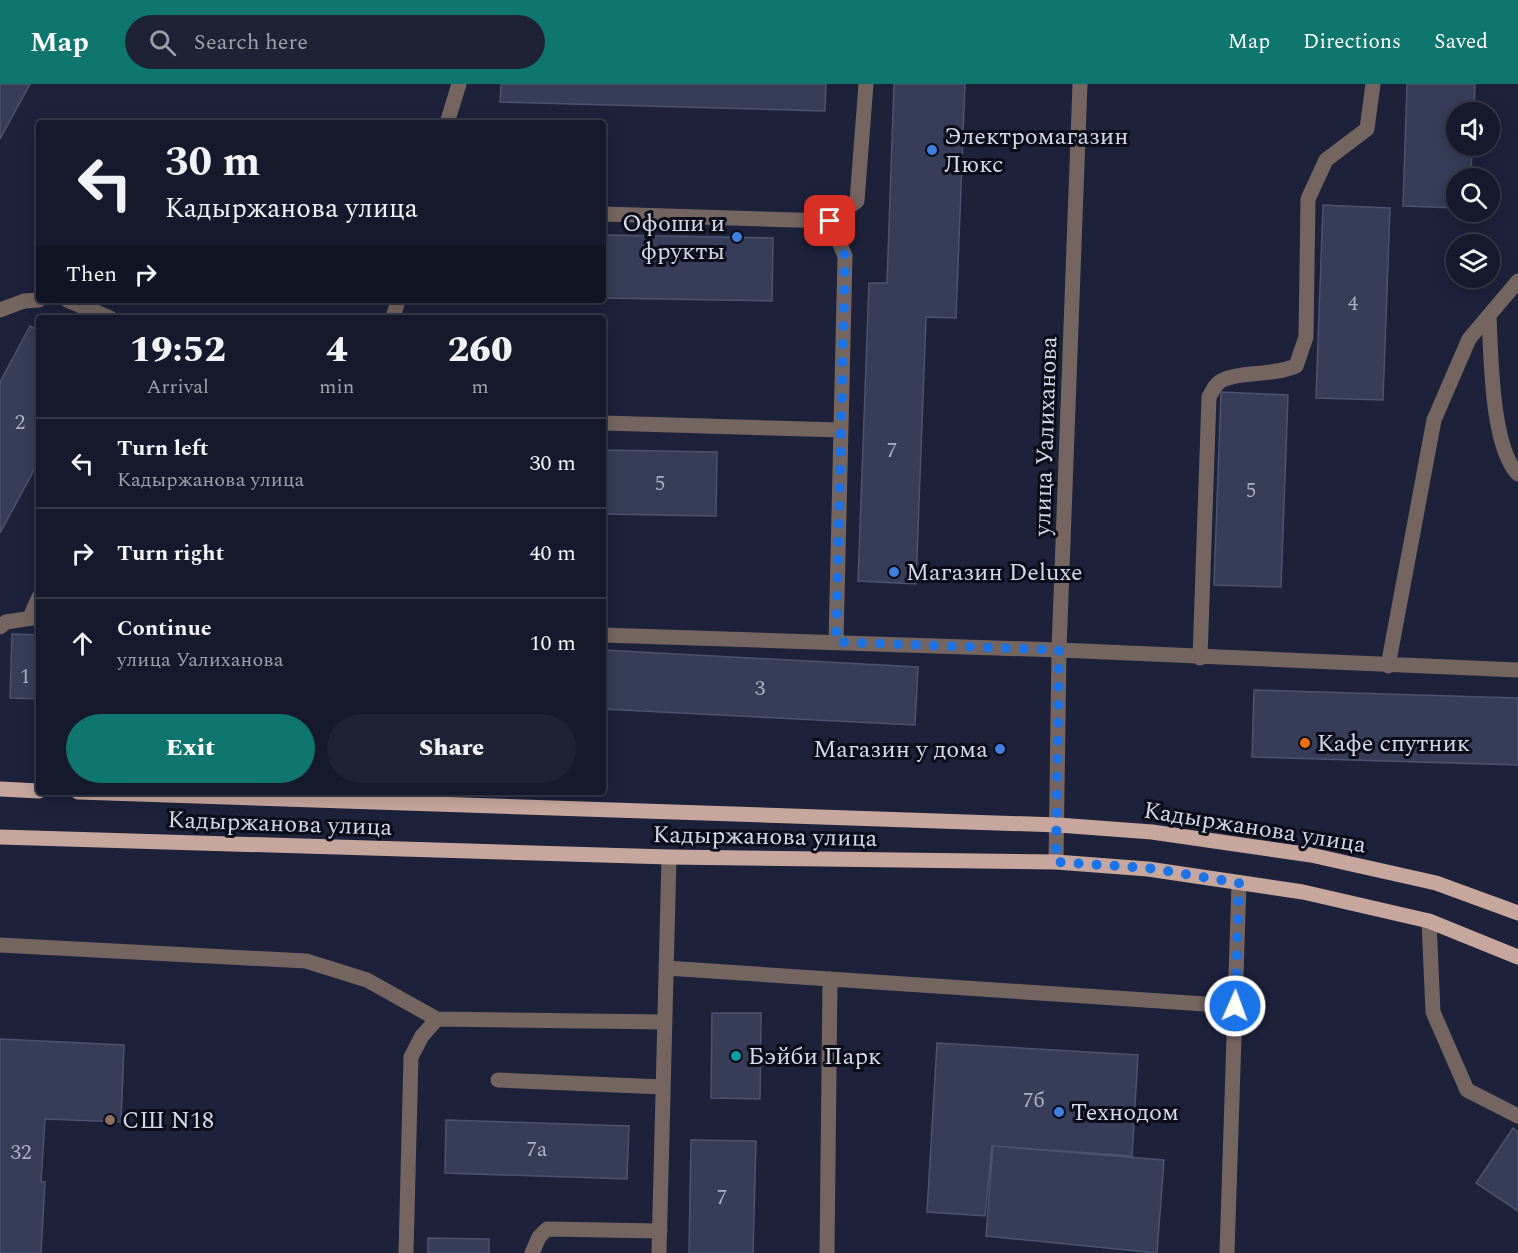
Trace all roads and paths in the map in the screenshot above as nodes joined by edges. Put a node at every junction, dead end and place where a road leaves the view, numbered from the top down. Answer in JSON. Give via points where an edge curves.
{"nodes":[{"id":1,"x":459,"y":84,"type":"edge"},
{"id":2,"x":866,"y":84,"type":"edge"},
{"id":3,"x":1080,"y":84,"type":"edge"},
{"id":4,"x":1373,"y":84,"type":"edge"},
{"id":5,"x":448,"y":120,"type":"edge"},
{"id":6,"x":606,"y":214,"type":"edge"},
{"id":7,"x":830,"y":221,"type":"junction"},
{"id":8,"x":1518,"y":281,"type":"edge"},
{"id":9,"x":36,"y":300,"type":"edge"},
{"id":10,"x":74,"y":303,"type":"edge"},
{"id":11,"x":0,"y":310,"type":"edge"},
{"id":12,"x":103,"y":315,"type":"edge"},
{"id":13,"x":1489,"y":316,"type":"junction"},
{"id":14,"x":606,"y":423,"type":"edge"},
{"id":15,"x":841,"y":430,"type":"junction"},
{"id":16,"x":1518,"y":474,"type":"edge"},
{"id":17,"x":35,"y":617,"type":"edge"},
{"id":18,"x":0,"y":627,"type":"edge"},
{"id":19,"x":606,"y":635,"type":"edge"},
{"id":20,"x":836,"y":642,"type":"junction"},
{"id":21,"x":1059,"y":650,"type":"junction"},
{"id":22,"x":1200,"y":658,"type":"junction"},
{"id":23,"x":1388,"y":666,"type":"junction"},
{"id":24,"x":1518,"y":670,"type":"edge"},
{"id":25,"x":0,"y":789,"type":"edge"},
{"id":26,"x":36,"y":791,"type":"edge"},
{"id":27,"x":167,"y":795,"type":"edge"},
{"id":28,"x":1058,"y":825,"type":"junction"},
{"id":29,"x":2,"y":840,"type":"edge"},
{"id":30,"x":669,"y":857,"type":"junction"},
{"id":31,"x":1056,"y":862,"type":"junction"},
{"id":32,"x":1239,"y":883,"type":"junction"},
{"id":33,"x":1518,"y":913,"type":"edge"},
{"id":34,"x":1429,"y":921,"type":"junction"},
{"id":35,"x":0,"y":945,"type":"edge"},
{"id":36,"x":1518,"y":957,"type":"edge"},
{"id":37,"x":666,"y":968,"type":"junction"},
{"id":38,"x":831,"y":979,"type":"junction"},
{"id":39,"x":1235,"y":1006,"type":"junction"},
{"id":40,"x":437,"y":1019,"type":"junction"},
{"id":41,"x":665,"y":1022,"type":"junction"},
{"id":42,"x":498,"y":1080,"type":"dead end"},
{"id":43,"x":663,"y":1087,"type":"junction"},
{"id":44,"x":1518,"y":1116,"type":"edge"},
{"id":45,"x":660,"y":1231,"type":"junction"},
{"id":46,"x":406,"y":1253,"type":"edge"},
{"id":47,"x":532,"y":1253,"type":"edge"},
{"id":48,"x":659,"y":1253,"type":"edge"},
{"id":49,"x":827,"y":1253,"type":"edge"},
{"id":50,"x":1227,"y":1253,"type":"edge"}],
"edges":[{"from":1,"to":5,"type":"street"},
{"from":2,"to":7,"type":"street","via":[[857,201]]},
{"from":3,"to":21,"type":"street","name":"улица Уалиханова"},
{"from":4,"to":22,"type":"street","via":[[1367,129],[1326,160],[1308,199],[1306,337],[1296,366],[1281,372],[1225,379],[1209,397]]},
{"from":6,"to":7,"type":"street"},
{"from":7,"to":15,"type":"street","via":[[845,256]]},
{"from":8,"to":13,"type":"street"},
{"from":9,"to":11,"type":"street"},
{"from":10,"to":12,"type":"street"},
{"from":13,"to":16,"type":"street","via":[[1493,393],[1500,432],[1512,468]]},
{"from":13,"to":23,"type":"street","via":[[1469,339],[1434,420]]},
{"from":14,"to":15,"type":"street"},
{"from":15,"to":20,"type":"street"},
{"from":17,"to":18,"type":"street","via":[[6,622]]},
{"from":19,"to":20,"type":"street"},
{"from":20,"to":21,"type":"street"},
{"from":21,"to":22,"type":"street"},
{"from":21,"to":28,"type":"street","name":"улица Уалиханова"},
{"from":22,"to":23,"type":"street"},
{"from":23,"to":24,"type":"street"},
{"from":25,"to":26,"type":"main road"},
{"from":27,"to":28,"type":"main road","name":"Кадыржанова улица"},
{"from":28,"to":31,"type":"street","name":"улица Уалиханова"},
{"from":28,"to":33,"type":"main road","name":"Кадыржанова улица","via":[[1152,832],[1311,855],[1436,883]]},
{"from":29,"to":30,"type":"main road","name":"Кадыржанова улица"},
{"from":30,"to":31,"type":"main road","name":"Кадыржанова улица"},
{"from":30,"to":37,"type":"street"},
{"from":31,"to":32,"type":"main road","name":"Кадыржанова улица","via":[[1148,868]]},
{"from":32,"to":34,"type":"main road","name":"Кадыржанова улица","via":[[1303,892]]},
{"from":32,"to":39,"type":"street"},
{"from":34,"to":36,"type":"main road","name":"Кадыржанова улица"},
{"from":34,"to":44,"type":"street","via":[[1433,1012],[1467,1090]]},
{"from":35,"to":40,"type":"street","via":[[306,961],[368,980]]},
{"from":37,"to":38,"type":"street"},
{"from":37,"to":41,"type":"street"},
{"from":38,"to":39,"type":"street"},
{"from":38,"to":49,"type":"street"},
{"from":39,"to":50,"type":"street"},
{"from":40,"to":41,"type":"street"},
{"from":40,"to":46,"type":"street","via":[[411,1057]]},
{"from":41,"to":43,"type":"street"},
{"from":42,"to":43,"type":"street"},
{"from":43,"to":45,"type":"street"},
{"from":45,"to":47,"type":"street","via":[[547,1229]]},
{"from":45,"to":48,"type":"street"}]}
